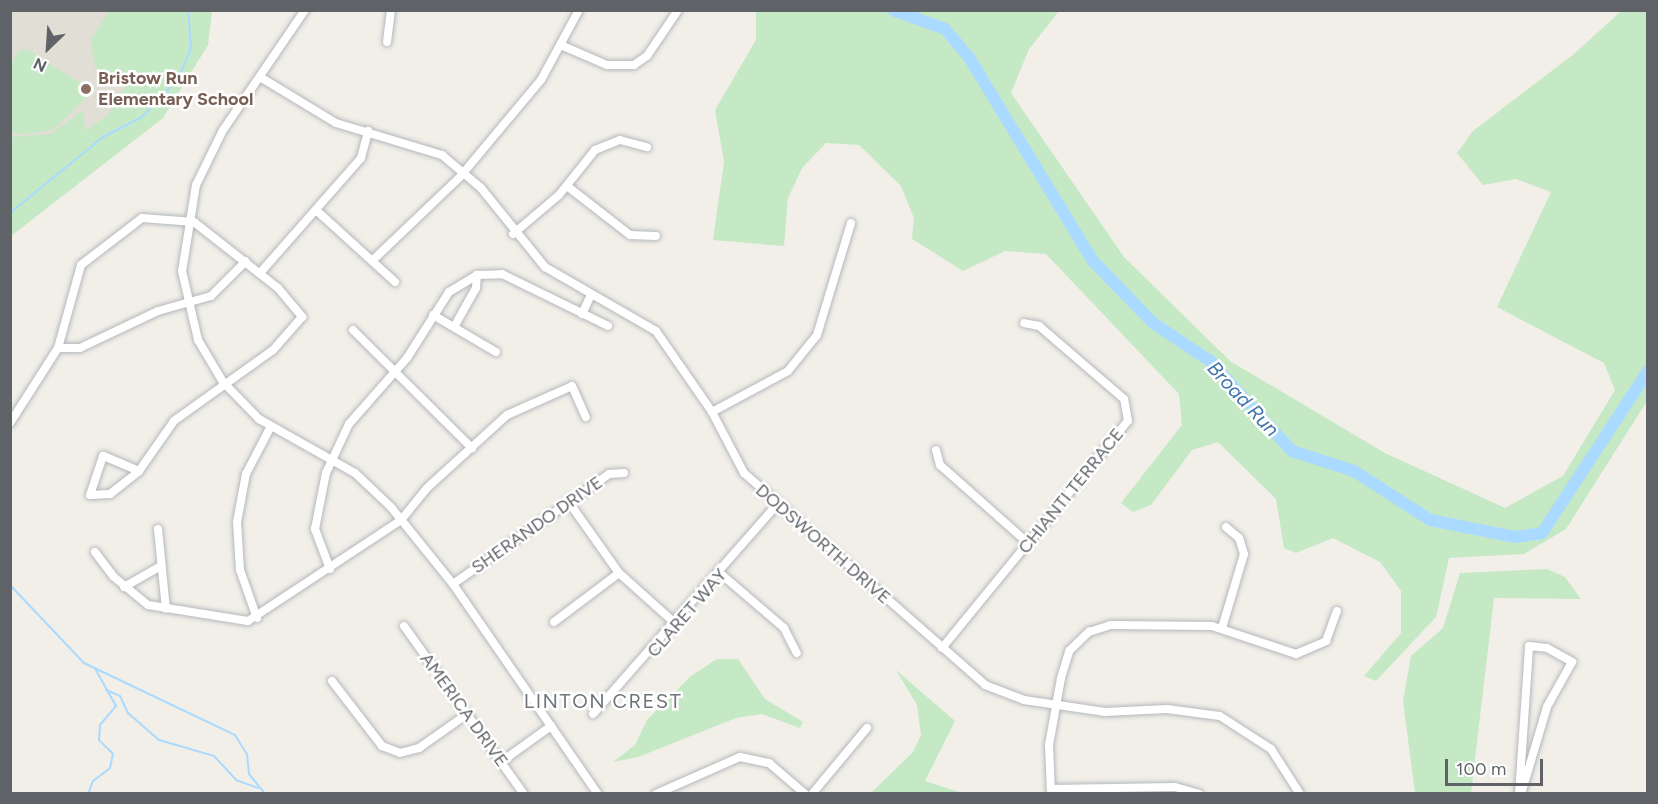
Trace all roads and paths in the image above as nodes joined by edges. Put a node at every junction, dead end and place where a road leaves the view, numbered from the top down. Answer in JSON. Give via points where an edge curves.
{"nodes":[{"id":1,"x":305,"y":10,"type":"edge"},
{"id":2,"x":391,"y":10,"type":"edge"},
{"id":3,"x":579,"y":10,"type":"edge"},
{"id":4,"x":678,"y":10,"type":"edge"},
{"id":5,"x":387,"y":42,"type":"dead end"},
{"id":6,"x":563,"y":46,"type":"junction"},
{"id":7,"x":260,"y":77,"type":"junction"},
{"id":8,"x":368,"y":131,"type":"junction"},
{"id":9,"x":647,"y":147,"type":"dead end"},
{"id":10,"x":465,"y":171,"type":"junction"},
{"id":11,"x":567,"y":186,"type":"junction"},
{"id":12,"x":316,"y":210,"type":"junction"},
{"id":13,"x":186,"y":220,"type":"junction"},
{"id":14,"x":851,"y":223,"type":"dead end"},
{"id":15,"x":513,"y":234,"type":"junction"},
{"id":16,"x":656,"y":236,"type":"dead end"},
{"id":17,"x":246,"y":261,"type":"junction"},
{"id":18,"x":372,"y":261,"type":"junction"},
{"id":19,"x":260,"y":273,"type":"junction"},
{"id":20,"x":477,"y":275,"type":"junction"},
{"id":21,"x":395,"y":282,"type":"dead end"},
{"id":22,"x":591,"y":295,"type":"junction"},
{"id":23,"x":187,"y":303,"type":"junction"},
{"id":24,"x":582,"y":314,"type":"junction"},
{"id":25,"x":433,"y":315,"type":"junction"},
{"id":26,"x":1024,"y":323,"type":"dead end"},
{"id":27,"x":608,"y":326,"type":"dead end"},
{"id":28,"x":454,"y":327,"type":"junction"},
{"id":29,"x":353,"y":330,"type":"dead end"},
{"id":30,"x":58,"y":348,"type":"junction"},
{"id":31,"x":496,"y":352,"type":"dead end"},
{"id":32,"x":396,"y":369,"type":"junction"},
{"id":33,"x":223,"y":382,"type":"junction"},
{"id":34,"x":712,"y":411,"type":"junction"},
{"id":35,"x":586,"y":417,"type":"dead end"},
{"id":36,"x":10,"y":423,"type":"edge"},
{"id":37,"x":270,"y":428,"type":"junction"},
{"id":38,"x":472,"y":448,"type":"junction"},
{"id":39,"x":936,"y":450,"type":"dead end"},
{"id":40,"x":332,"y":459,"type":"junction"},
{"id":41,"x":139,"y":471,"type":"junction"},
{"id":42,"x":624,"y":472,"type":"dead end"},
{"id":43,"x":568,"y":501,"type":"junction"},
{"id":44,"x":777,"y":506,"type":"junction"},
{"id":45,"x":401,"y":520,"type":"junction"},
{"id":46,"x":1226,"y":527,"type":"dead end"},
{"id":47,"x":158,"y":529,"type":"dead end"},
{"id":48,"x":1029,"y":543,"type":"junction"},
{"id":49,"x":95,"y":552,"type":"dead end"},
{"id":50,"x":161,"y":566,"type":"junction"},
{"id":51,"x":330,"y":569,"type":"junction"},
{"id":52,"x":619,"y":573,"type":"junction"},
{"id":53,"x":721,"y":574,"type":"junction"},
{"id":54,"x":453,"y":584,"type":"junction"},
{"id":55,"x":124,"y":586,"type":"junction"},
{"id":56,"x":166,"y":609,"type":"junction"},
{"id":57,"x":1337,"y":611,"type":"dead end"},
{"id":58,"x":257,"y":618,"type":"junction"},
{"id":59,"x":554,"y":622,"type":"dead end"},
{"id":60,"x":676,"y":624,"type":"junction"},
{"id":61,"x":404,"y":626,"type":"dead end"},
{"id":62,"x":1222,"y":628,"type":"junction"},
{"id":63,"x":942,"y":648,"type":"junction"},
{"id":64,"x":797,"y":653,"type":"dead end"},
{"id":65,"x":332,"y":681,"type":"dead end"},
{"id":66,"x":1057,"y":704,"type":"junction"},
{"id":67,"x":467,"y":714,"type":"junction"},
{"id":68,"x":593,"y":714,"type":"dead end"},
{"id":69,"x":552,"y":726,"type":"junction"},
{"id":70,"x":867,"y":728,"type":"dead end"},
{"id":71,"x":501,"y":762,"type":"junction"},
{"id":72,"x":1051,"y":791,"type":"edge"},
{"id":73,"x":524,"y":794,"type":"edge"},
{"id":74,"x":598,"y":794,"type":"edge"},
{"id":75,"x":656,"y":794,"type":"edge"},
{"id":76,"x":805,"y":794,"type":"edge"},
{"id":77,"x":812,"y":794,"type":"edge"},
{"id":78,"x":1199,"y":794,"type":"edge"},
{"id":79,"x":1300,"y":794,"type":"edge"},
{"id":80,"x":1520,"y":794,"type":"edge"}],
"edges":[{"from":1,"to":7,"type":"street"},
{"from":2,"to":5,"type":"street"},
{"from":3,"to":6,"type":"street"},
{"from":4,"to":6,"type":"street","via":[[647,56],[634,65],[607,65]]},
{"from":6,"to":10,"type":"street"},
{"from":7,"to":8,"type":"street","name":"DODSWORTH DRIVE","via":[[323,117]]},
{"from":7,"to":13,"type":"street","via":[[211,150]]},
{"from":8,"to":10,"type":"street","name":"DODSWORTH DRIVE","via":[[428,148]]},
{"from":8,"to":12,"type":"street","via":[[361,158]]},
{"from":9,"to":11,"type":"street","via":[[630,141],[604,145],[587,157]]},
{"from":10,"to":15,"type":"street","name":"DODSWORTH DRIVE"},
{"from":10,"to":18,"type":"street"},
{"from":11,"to":15,"type":"street"},
{"from":11,"to":16,"type":"street","via":[[630,235]]},
{"from":12,"to":18,"type":"street"},
{"from":12,"to":19,"type":"street"},
{"from":13,"to":17,"type":"street","via":[[213,232]]},
{"from":13,"to":23,"type":"street","via":[[182,262]]},
{"from":13,"to":30,"type":"street","via":[[142,218],[81,265]]},
{"from":14,"to":34,"type":"street","via":[[817,335],[788,371]]},
{"from":15,"to":22,"type":"street","name":"DODSWORTH DRIVE","via":[[545,267]]},
{"from":17,"to":19,"type":"street"},
{"from":17,"to":23,"type":"street","via":[[217,292]]},
{"from":18,"to":21,"type":"street"},
{"from":19,"to":33,"type":"street","via":[[300,309],[302,317],[273,350]]},
{"from":20,"to":24,"type":"street","via":[[501,274]]},
{"from":20,"to":25,"type":"street","via":[[449,292]]},
{"from":20,"to":28,"type":"street","via":[[476,288]]},
{"from":22,"to":24,"type":"street"},
{"from":22,"to":34,"type":"street","name":"DODSWORTH DRIVE","via":[[636,316],[668,341]]},
{"from":23,"to":30,"type":"street","via":[[80,348]]},
{"from":23,"to":33,"type":"street","via":[[198,340]]},
{"from":24,"to":27,"type":"street"},
{"from":25,"to":28,"type":"street"},
{"from":25,"to":32,"type":"street"},
{"from":26,"to":48,"type":"street","name":"CHIANTI TERRACE","via":[[1039,326],[1124,399],[1128,421]]},
{"from":28,"to":31,"type":"street"},
{"from":29,"to":32,"type":"street"},
{"from":30,"to":36,"type":"street"},
{"from":32,"to":38,"type":"street"},
{"from":32,"to":40,"type":"street","via":[[360,407]]},
{"from":33,"to":37,"type":"street"},
{"from":33,"to":41,"type":"street","via":[[174,421]]},
{"from":34,"to":44,"type":"street","name":"DODSWORTH DRIVE","via":[[744,473]]},
{"from":35,"to":38,"type":"street","via":[[577,390],[569,387],[507,415]]},
{"from":37,"to":40,"type":"street"},
{"from":37,"to":58,"type":"street","via":[[246,474],[237,522],[240,570]]},
{"from":38,"to":45,"type":"street"},
{"from":39,"to":48,"type":"street","via":[[940,465]]},
{"from":40,"to":45,"type":"street","via":[[369,484]]},
{"from":40,"to":51,"type":"street","via":[[315,520]]},
{"from":41,"to":41,"type":"street","via":[[103,456],[90,495],[110,494]]},
{"from":42,"to":43,"type":"street","name":"SHERANDO DRIVE","via":[[609,474]]},
{"from":43,"to":52,"type":"street"},
{"from":43,"to":54,"type":"street","name":"SHERANDO DRIVE"},
{"from":44,"to":53,"type":"street","name":"CLARET WAY"},
{"from":44,"to":63,"type":"street","name":"DODSWORTH DRIVE"},
{"from":45,"to":51,"type":"street"},
{"from":45,"to":54,"type":"street"},
{"from":46,"to":62,"type":"street","via":[[1239,538],[1244,554]]},
{"from":47,"to":50,"type":"street"},
{"from":48,"to":63,"type":"street","name":"CHIANTI TERRACE"},
{"from":49,"to":55,"type":"street"},
{"from":50,"to":55,"type":"street"},
{"from":50,"to":56,"type":"street"},
{"from":51,"to":58,"type":"street"},
{"from":52,"to":59,"type":"street"},
{"from":52,"to":60,"type":"street"},
{"from":53,"to":60,"type":"street","name":"CLARET WAY"},
{"from":53,"to":64,"type":"street","via":[[784,628]]},
{"from":54,"to":69,"type":"street"},
{"from":55,"to":56,"type":"street","via":[[147,605]]},
{"from":56,"to":58,"type":"street","via":[[228,622]]},
{"from":57,"to":62,"type":"street","via":[[1326,641],[1296,654]]},
{"from":60,"to":68,"type":"street","name":"CLARET WAY"},
{"from":61,"to":67,"type":"street","name":"AMERICA DRIVE"},
{"from":62,"to":66,"type":"street","via":[[1110,625],[1089,632],[1069,651]]},
{"from":63,"to":66,"type":"street","name":"DODSWORTH DRIVE","via":[[996,692]]},
{"from":65,"to":67,"type":"street","via":[[382,746],[400,753],[420,748]]},
{"from":66,"to":72,"type":"street","via":[[1049,745]]},
{"from":66,"to":79,"type":"street","name":"DODSWORTH DRIVE","via":[[1106,712],[1176,709],[1220,716],[1271,749]]},
{"from":67,"to":71,"type":"street","name":"AMERICA DRIVE"},
{"from":69,"to":71,"type":"street"},
{"from":69,"to":74,"type":"street"},
{"from":70,"to":77,"type":"street"},
{"from":71,"to":73,"type":"street","name":"AMERICA DRIVE"},
{"from":72,"to":78,"type":"street","via":[[1175,787]]},
{"from":75,"to":76,"type":"street","via":[[740,757],[769,763]]},
{"from":80,"to":80,"type":"street","via":[[1529,646],[1547,648],[1572,662],[1547,708]]}]}
